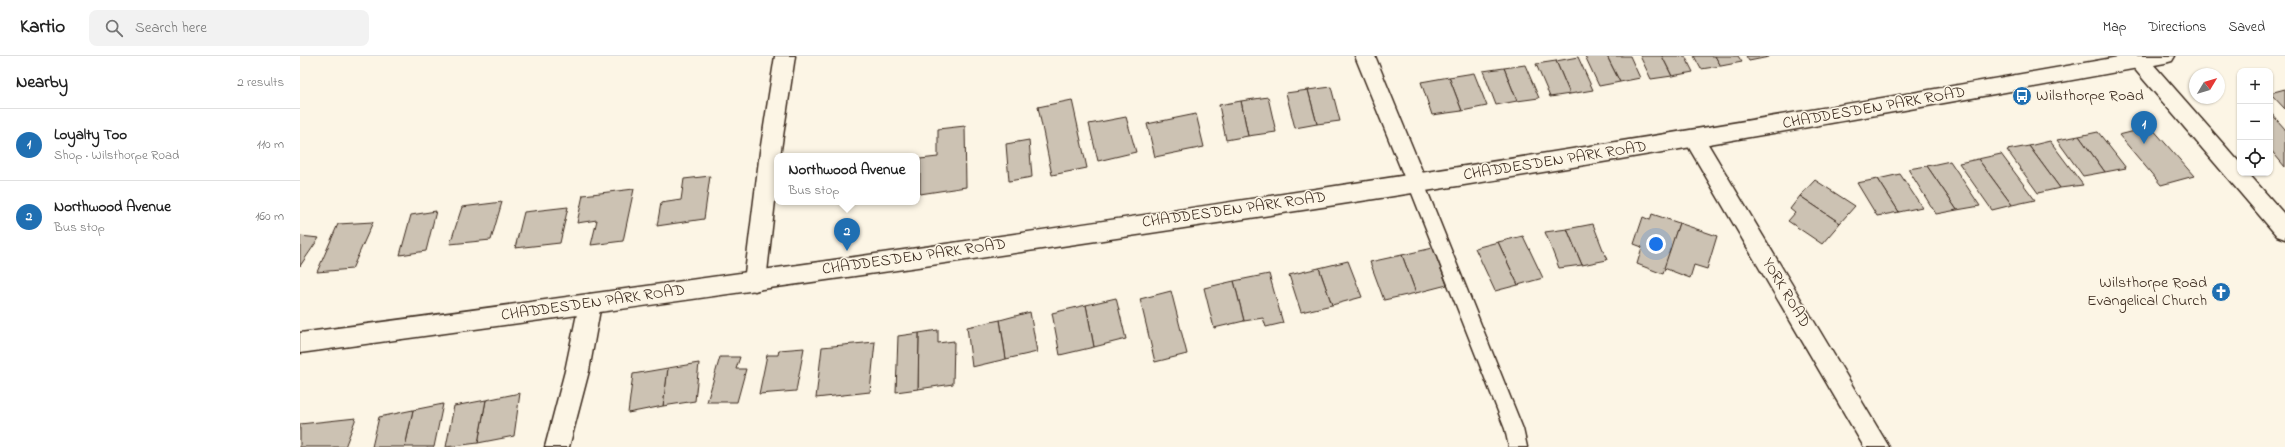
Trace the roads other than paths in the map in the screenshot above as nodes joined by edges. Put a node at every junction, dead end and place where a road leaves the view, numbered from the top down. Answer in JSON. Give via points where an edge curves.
{"nodes":[{"id":1,"x":785,"y":56,"type":"edge"},
{"id":2,"x":1365,"y":56,"type":"edge"},
{"id":3,"x":2165,"y":56,"type":"edge"},
{"id":4,"x":2139,"y":61,"type":"junction"},
{"id":5,"x":1695,"y":140,"type":"junction"},
{"id":6,"x":1416,"y":183,"type":"junction"},
{"id":7,"x":2285,"y":230,"type":"edge"},
{"id":8,"x":755,"y":281,"type":"junction"},
{"id":9,"x":590,"y":304,"type":"junction"},
{"id":10,"x":300,"y":342,"type":"edge"},
{"id":11,"x":557,"y":447,"type":"edge"},
{"id":12,"x":1518,"y":447,"type":"edge"},
{"id":13,"x":1877,"y":447,"type":"edge"}],
"edges":[{"from":1,"to":8,"type":"street","via":[[770,152]]},
{"from":2,"to":6,"type":"street"},
{"from":3,"to":4,"type":"street","name":"CHADDESDEN PARK ROAD"},
{"from":4,"to":5,"type":"street","name":"CHADDESDEN PARK ROAD"},
{"from":4,"to":7,"type":"street"},
{"from":5,"to":6,"type":"street","name":"CHADDESDEN PARK ROAD"},
{"from":5,"to":13,"type":"street","name":"YORK ROAD"},
{"from":6,"to":8,"type":"street","name":"CHADDESDEN PARK ROAD"},
{"from":6,"to":12,"type":"lane","via":[[1514,429]]},
{"from":8,"to":9,"type":"street","name":"CHADDESDEN PARK ROAD"},
{"from":9,"to":10,"type":"street","name":"CHADDESDEN PARK ROAD"},
{"from":9,"to":11,"type":"street","via":[[577,371]]}]}
